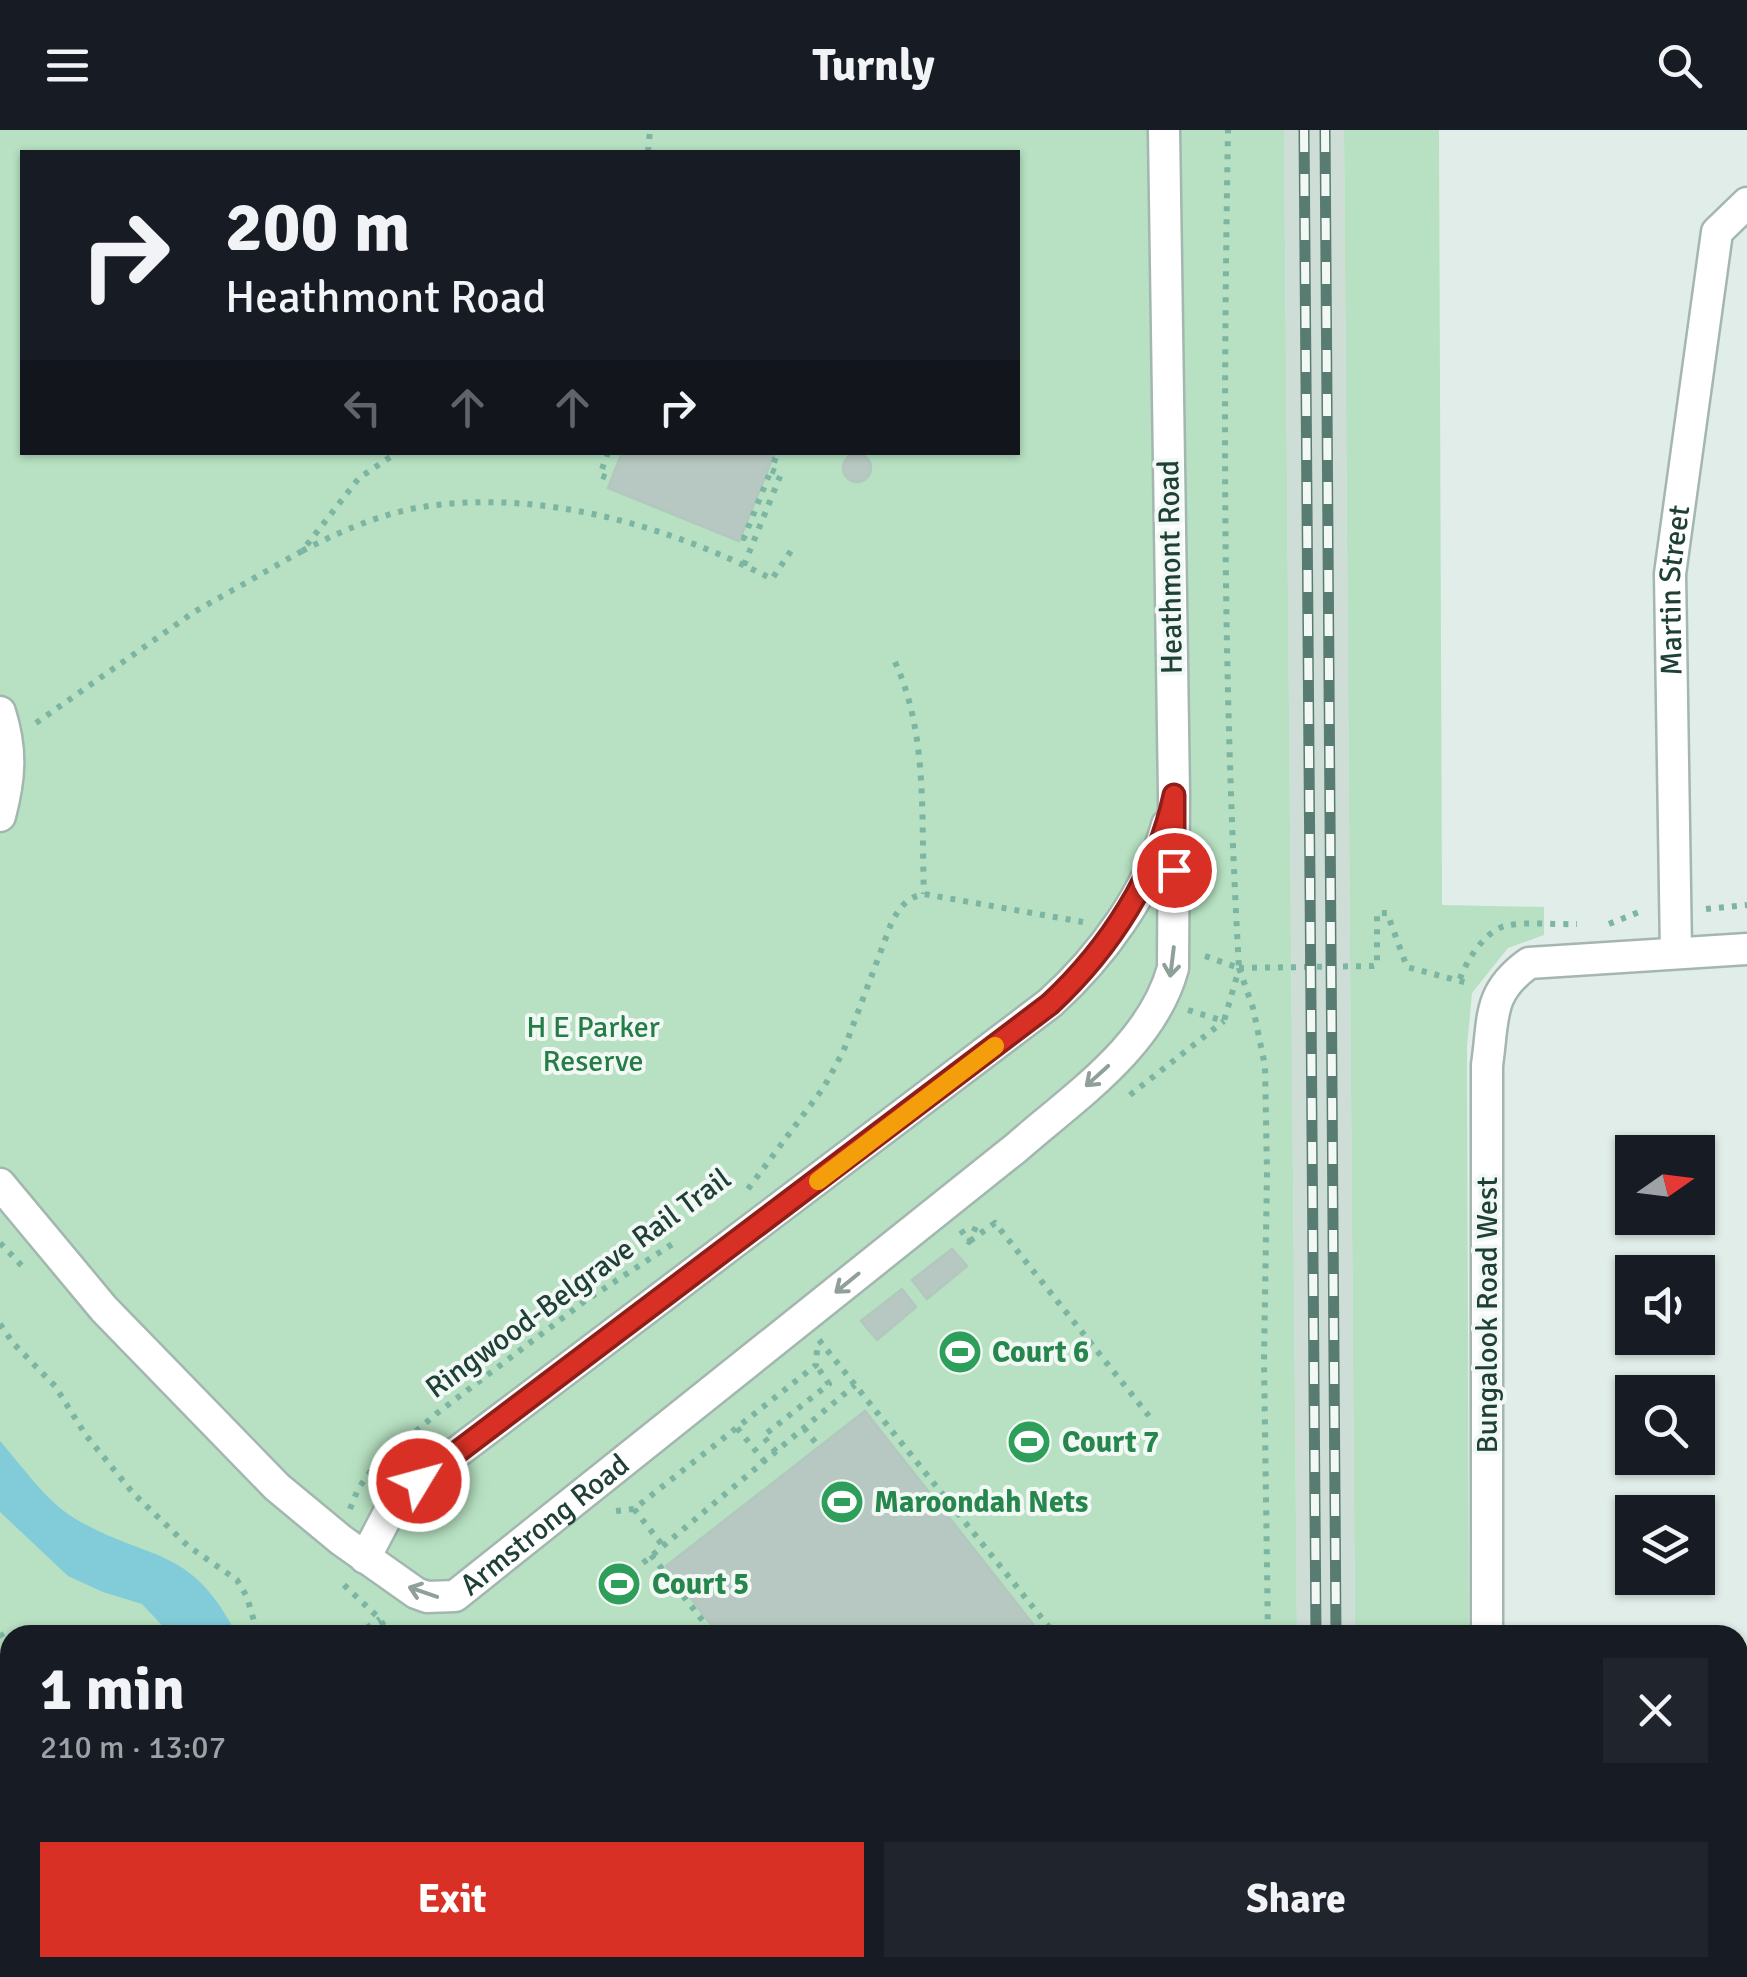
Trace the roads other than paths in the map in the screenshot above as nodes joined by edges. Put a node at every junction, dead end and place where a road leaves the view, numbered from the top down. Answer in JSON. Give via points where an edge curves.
{"nodes":[{"id":1,"x":1164,"y":130,"type":"edge"},
{"id":2,"x":1747,"y":203,"type":"edge"},
{"id":3,"x":4,"y":725,"type":"edge"},
{"id":4,"x":1174,"y":795,"type":"junction"},
{"id":5,"x":0,"y":816,"type":"edge"},
{"id":6,"x":1747,"y":950,"type":"edge"},
{"id":7,"x":1676,"y":952,"type":"junction"},
{"id":8,"x":1160,"y":1002,"type":"joint"},
{"id":9,"x":0,"y":1184,"type":"edge"},
{"id":10,"x":365,"y":1558,"type":"junction"},
{"id":11,"x":1487,"y":1625,"type":"edge"}],
"edges":[{"from":1,"to":4,"type":"street","name":"Heathmont Road"},
{"from":2,"to":7,"type":"street","name":"Martin Street","via":[[1717,232],[1670,574]]},
{"from":3,"to":5,"type":"street","via":[[10,763]]},
{"from":4,"to":8,"type":"street","name":"Heathmont Road","one_way":true,"via":[[1175,946]]},
{"from":4,"to":10,"type":"street","via":[[1154,862],[1115,928],[1050,1004],[419,1481],[388,1514]]},
{"from":6,"to":7,"type":"street"},
{"from":7,"to":11,"type":"street","name":"Bungalook Road West","via":[[1529,963],[1497,995],[1487,1065]]},
{"from":8,"to":10,"type":"street","name":"Armstrong Road","one_way":true,"via":[[1121,1054],[1016,1148],[455,1596],[416,1593]]},
{"from":9,"to":10,"type":"street","name":"Armstrong Road","via":[[104,1308],[249,1461]]}]}
